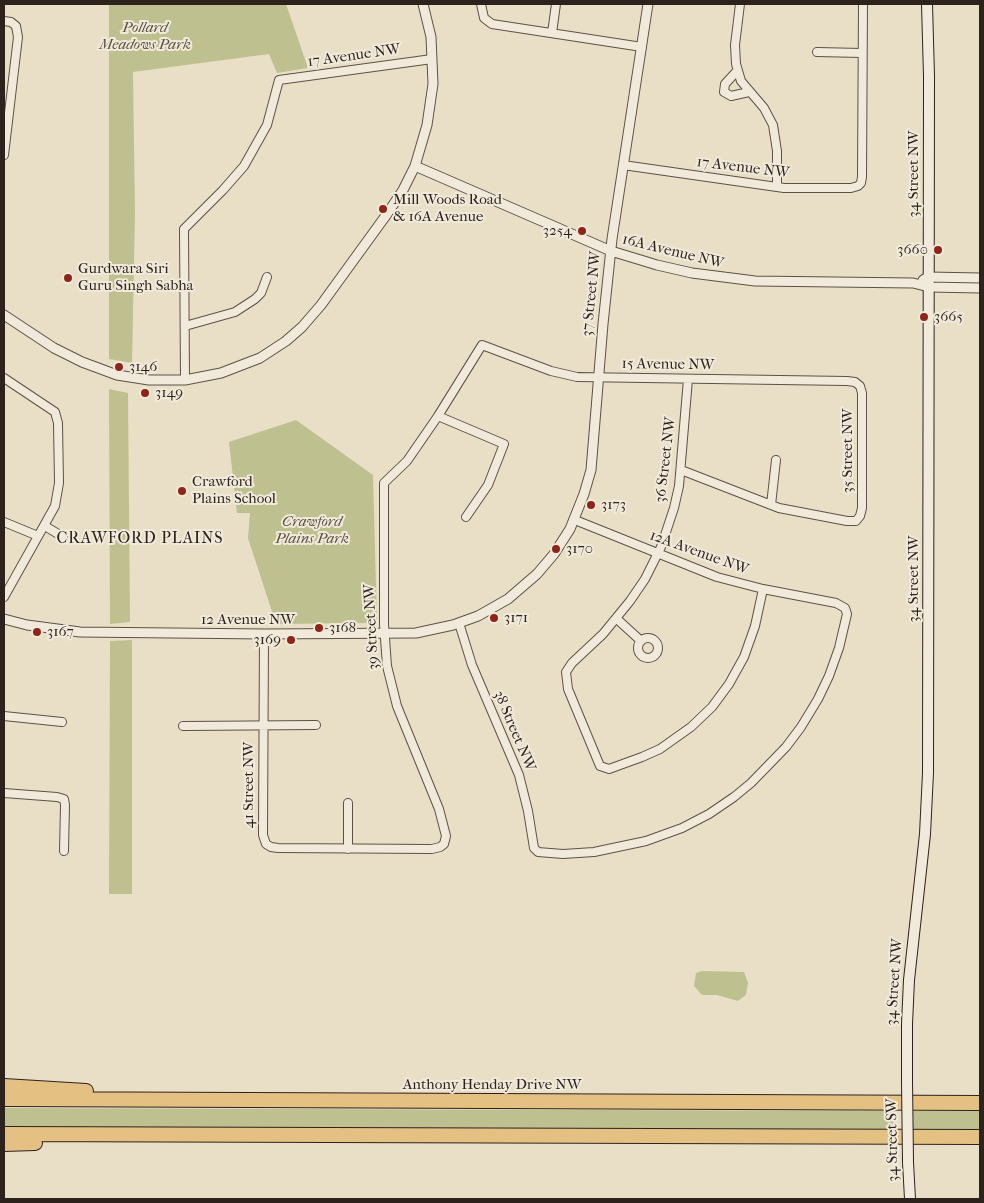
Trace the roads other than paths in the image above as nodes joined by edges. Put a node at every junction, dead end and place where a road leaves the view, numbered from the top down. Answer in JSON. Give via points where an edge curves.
{"nodes":[{"id":1,"x":423,"y":4,"type":"edge"},
{"id":2,"x":481,"y":4,"type":"edge"},
{"id":3,"x":556,"y":4,"type":"edge"},
{"id":4,"x":648,"y":4,"type":"edge"},
{"id":5,"x":740,"y":4,"type":"edge"},
{"id":6,"x":863,"y":4,"type":"edge"},
{"id":7,"x":927,"y":4,"type":"edge"},
{"id":8,"x":931,"y":4,"type":"edge"},
{"id":9,"x":4,"y":21,"type":"edge"},
{"id":10,"x":552,"y":32,"type":"junction"},
{"id":11,"x":642,"y":47,"type":"junction"},
{"id":12,"x":817,"y":52,"type":"dead end"},
{"id":13,"x":862,"y":53,"type":"junction"},
{"id":14,"x":432,"y":58,"type":"junction"},
{"id":15,"x":737,"y":71,"type":"junction"},
{"id":16,"x":929,"y":76,"type":"junction"},
{"id":17,"x":749,"y":92,"type":"junction"},
{"id":18,"x":4,"y":155,"type":"edge"},
{"id":19,"x":623,"y":165,"type":"junction"},
{"id":20,"x":415,"y":166,"type":"junction"},
{"id":21,"x":777,"y":187,"type":"junction"},
{"id":22,"x":610,"y":251,"type":"junction"},
{"id":23,"x":267,"y":277,"type":"dead end"},
{"id":24,"x":980,"y":278,"type":"edge"},
{"id":25,"x":929,"y":282,"type":"junction"},
{"id":26,"x":980,"y":288,"type":"edge"},
{"id":27,"x":4,"y":315,"type":"edge"},
{"id":28,"x":184,"y":326,"type":"junction"},
{"id":29,"x":482,"y":345,"type":"joint"},
{"id":30,"x":4,"y":378,"type":"edge"},
{"id":31,"x":598,"y":378,"type":"junction"},
{"id":32,"x":185,"y":380,"type":"junction"},
{"id":33,"x":688,"y":380,"type":"junction"},
{"id":34,"x":858,"y":384,"type":"joint"},
{"id":35,"x":438,"y":416,"type":"junction"},
{"id":36,"x":776,"y":460,"type":"dead end"},
{"id":37,"x":681,"y":470,"type":"junction"},
{"id":38,"x":770,"y":505,"type":"junction"},
{"id":39,"x":466,"y":518,"type":"dead end"},
{"id":40,"x":575,"y":520,"type":"junction"},
{"id":41,"x":4,"y":522,"type":"edge"},
{"id":42,"x":45,"y":526,"type":"junction"},
{"id":43,"x":38,"y":536,"type":"junction"},
{"id":44,"x":63,"y":537,"type":"dead end"},
{"id":45,"x":658,"y":554,"type":"junction"},
{"id":46,"x":537,"y":574,"type":"joint"},
{"id":47,"x":763,"y":589,"type":"junction"},
{"id":48,"x":4,"y":597,"type":"edge"},
{"id":49,"x":4,"y":619,"type":"edge"},
{"id":50,"x":617,"y":619,"type":"junction"},
{"id":51,"x":459,"y":623,"type":"junction"},
{"id":52,"x":264,"y":634,"type":"junction"},
{"id":53,"x":385,"y":634,"type":"junction"},
{"id":54,"x":641,"y":640,"type":"dead end"},
{"id":55,"x":4,"y":716,"type":"edge"},
{"id":56,"x":62,"y":722,"type":"dead end"},
{"id":57,"x":263,"y":725,"type":"junction"},
{"id":58,"x":316,"y":725,"type":"dead end"},
{"id":59,"x":183,"y":726,"type":"dead end"},
{"id":60,"x":4,"y":793,"type":"edge"},
{"id":61,"x":348,"y":803,"type":"dead end"},
{"id":62,"x":348,"y":849,"type":"junction"},
{"id":63,"x":64,"y":851,"type":"dead end"},
{"id":64,"x":536,"y":851,"type":"joint"},
{"id":65,"x":907,"y":1081,"type":"joint"},
{"id":66,"x":4,"y":1086,"type":"edge"},
{"id":67,"x":4,"y":1099,"type":"edge"},
{"id":68,"x":307,"y":1101,"type":"junction"},
{"id":69,"x":980,"y":1103,"type":"edge"},
{"id":70,"x":4,"y":1134,"type":"edge"},
{"id":71,"x":214,"y":1135,"type":"junction"},
{"id":72,"x":980,"y":1137,"type":"edge"},
{"id":73,"x":4,"y":1144,"type":"edge"},
{"id":74,"x":910,"y":1199,"type":"edge"}],
"edges":[{"from":1,"to":14,"type":"street"},
{"from":2,"to":10,"type":"street","via":[[484,18],[492,24]]},
{"from":3,"to":10,"type":"street"},
{"from":4,"to":11,"type":"street","name":"37 Street NW"},
{"from":5,"to":15,"type":"street","via":[[734,50]]},
{"from":6,"to":13,"type":"street"},
{"from":7,"to":16,"type":"main road","name":"34 Street NW"},
{"from":8,"to":16,"type":"main road","name":"34 Street NW"},
{"from":9,"to":18,"type":"street","via":[[16,26],[18,37]]},
{"from":10,"to":11,"type":"street"},
{"from":11,"to":19,"type":"street","name":"37 Street NW"},
{"from":12,"to":13,"type":"street"},
{"from":13,"to":21,"type":"street","name":"17 Avenue NW","via":[[860,185],[851,188]]},
{"from":14,"to":20,"type":"street","via":[[430,113]]},
{"from":14,"to":28,"type":"street","name":"17 Avenue NW","via":[[279,80],[267,126],[244,166],[184,229]]},
{"from":15,"to":17,"type":"street"},
{"from":15,"to":17,"type":"street","via":[[725,84],[724,92],[731,96]]},
{"from":16,"to":25,"type":"main road","name":"34 Street NW"},
{"from":17,"to":21,"type":"street","via":[[764,108],[773,125]]},
{"from":19,"to":21,"type":"street","name":"17 Avenue NW"},
{"from":19,"to":22,"type":"street","name":"37 Street NW"},
{"from":20,"to":22,"type":"street","name":"16A Avenue NW"},
{"from":20,"to":32,"type":"street","via":[[387,214],[321,305],[294,334],[248,363],[221,373]]},
{"from":22,"to":25,"type":"street","name":"16A Avenue NW","via":[[674,270],[730,279]]},
{"from":22,"to":31,"type":"street","name":"37 Street NW"},
{"from":23,"to":28,"type":"street","via":[[256,299],[235,312]]},
{"from":24,"to":25,"type":"street","name":"16A Avenue NW"},
{"from":25,"to":26,"type":"street","name":"16A Avenue NW"},
{"from":25,"to":65,"type":"main road","name":"34 Street NW","via":[[928,773],[925,834],[909,980]]},
{"from":27,"to":32,"type":"street","via":[[54,348],[101,370],[138,379]]},
{"from":28,"to":32,"type":"street"},
{"from":29,"to":31,"type":"street","name":"15 Avenue NW","via":[[559,373]]},
{"from":29,"to":35,"type":"street","name":"39 Street NW"},
{"from":30,"to":42,"type":"street","via":[[44,403],[56,415],[58,493]]},
{"from":31,"to":33,"type":"street","name":"15 Avenue NW"},
{"from":31,"to":40,"type":"street","name":"37 Street NW","via":[[591,470]]},
{"from":33,"to":34,"type":"street","name":"15 Avenue NW","via":[[847,381]]},
{"from":33,"to":37,"type":"street","name":"36 Street NW"},
{"from":34,"to":38,"type":"street","name":"35 Street NW","via":[[862,393],[862,508],[859,519],[850,522]]},
{"from":35,"to":39,"type":"street","via":[[504,444],[488,485]]},
{"from":35,"to":53,"type":"street","name":"39 Street NW","via":[[407,461],[384,483]]},
{"from":36,"to":38,"type":"street"},
{"from":37,"to":38,"type":"street"},
{"from":37,"to":45,"type":"street","name":"36 Street NW","via":[[674,508]]},
{"from":40,"to":45,"type":"street","name":"12A Avenue NW"},
{"from":40,"to":46,"type":"street","name":"37 Street NW"},
{"from":41,"to":43,"type":"street"},
{"from":42,"to":43,"type":"street"},
{"from":42,"to":44,"type":"street"},
{"from":43,"to":48,"type":"street"},
{"from":45,"to":47,"type":"street","name":"12A Avenue NW","via":[[717,577]]},
{"from":45,"to":50,"type":"street","name":"36 Street NW","via":[[642,585]]},
{"from":46,"to":51,"type":"street","name":"12 Avenue NW","via":[[498,605]]},
{"from":47,"to":50,"type":"street","name":"36 Street NW","via":[[744,657],[712,707],[691,728],[660,749],[604,769],[597,761],[568,689],[566,672]]},
{"from":47,"to":64,"type":"street","name":"12A Avenue NW","via":[[836,603],[845,608],[847,614],[839,648],[818,699],[786,747],[734,797],[682,828],[620,848],[544,854]]},
{"from":49,"to":52,"type":"street","name":"12 Avenue NW","via":[[80,632]]},
{"from":50,"to":54,"type":"street"},
{"from":51,"to":53,"type":"street","name":"12 Avenue NW","via":[[424,631]]},
{"from":51,"to":64,"type":"street","name":"38 Street NW","via":[[472,666],[519,775]]},
{"from":52,"to":53,"type":"street","name":"12 Avenue NW"},
{"from":52,"to":57,"type":"street","name":"41 Street NW"},
{"from":53,"to":62,"type":"street","name":"39 Street NW","via":[[392,693],[439,809],[446,836],[442,846],[432,849]]},
{"from":55,"to":56,"type":"street"},
{"from":57,"to":58,"type":"street","name":"41 Street NW"},
{"from":57,"to":59,"type":"street","name":"41 Street NW"},
{"from":57,"to":62,"type":"street","name":"41 Street NW","via":[[263,838],[266,844],[278,848]]},
{"from":60,"to":63,"type":"street","via":[[64,799]]},
{"from":61,"to":62,"type":"street"},
{"from":65,"to":74,"type":"main road","name":"34 Street SW","bridge":true},
{"from":66,"to":68,"type":"highway"},
{"from":67,"to":68,"type":"highway","name":"Anthony Henday Drive NW"},
{"from":68,"to":69,"type":"highway","name":"Anthony Henday Drive NW"},
{"from":70,"to":71,"type":"highway"},
{"from":71,"to":72,"type":"highway"},
{"from":71,"to":73,"type":"highway","via":[[186,1140]]}]}
